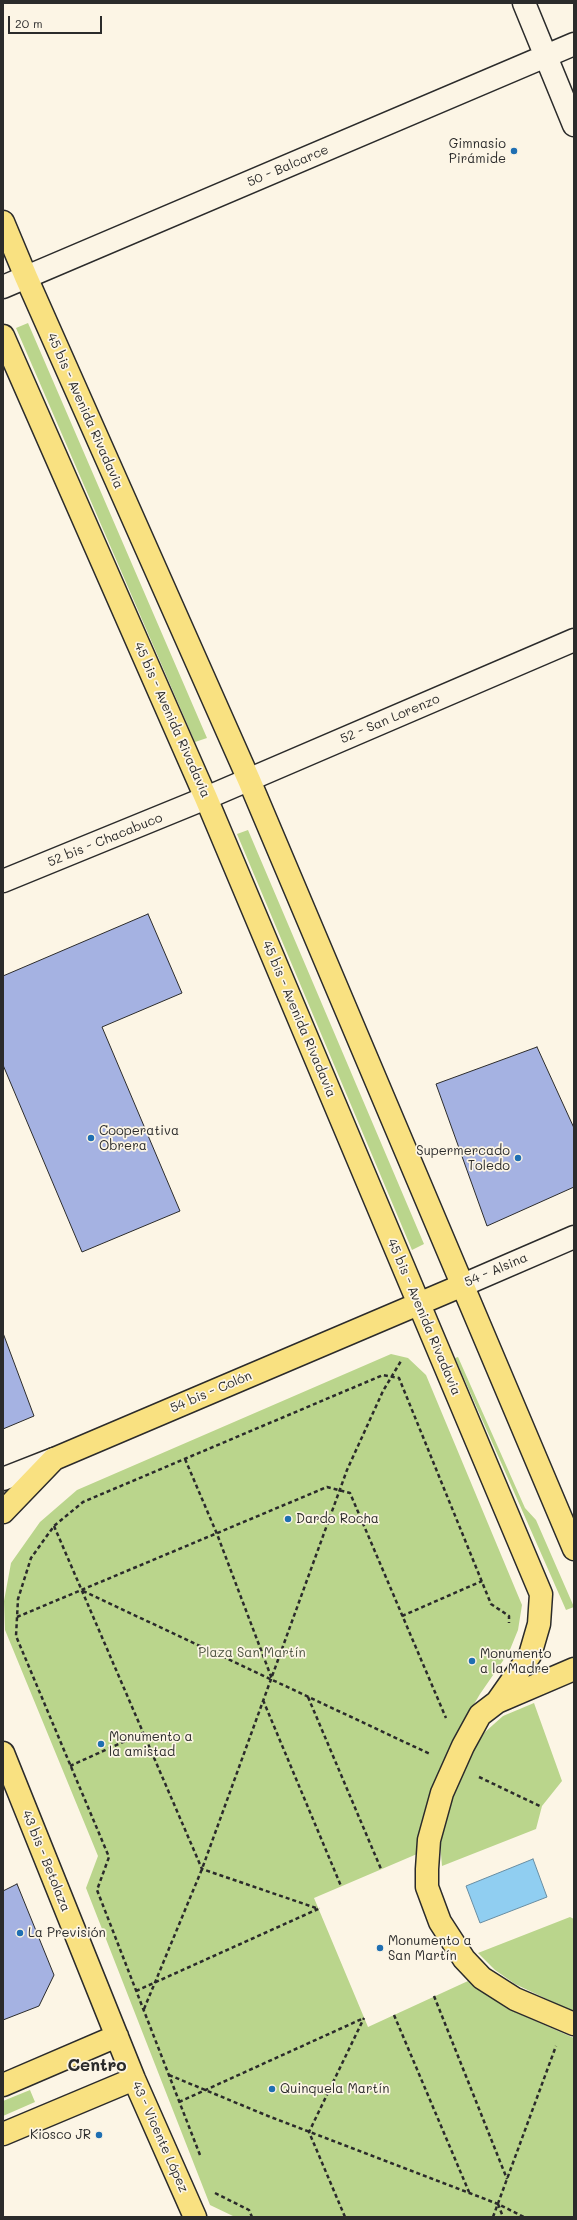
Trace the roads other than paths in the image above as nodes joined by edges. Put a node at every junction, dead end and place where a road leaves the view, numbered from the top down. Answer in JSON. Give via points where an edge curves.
{"nodes":[{"id":1,"x":524,"y":3,"type":"edge"},
{"id":2,"x":574,"y":44,"type":"edge"},
{"id":3,"x":546,"y":56,"type":"junction"},
{"id":4,"x":574,"y":125,"type":"edge"},
{"id":5,"x":3,"y":222,"type":"edge"},
{"id":6,"x":26,"y":277,"type":"junction"},
{"id":7,"x":3,"y":287,"type":"edge"},
{"id":8,"x":3,"y":336,"type":"edge"},
{"id":9,"x":574,"y":640,"type":"edge"},
{"id":10,"x":248,"y":780,"type":"junction"},
{"id":11,"x":206,"y":798,"type":"junction"},
{"id":12,"x":3,"y":881,"type":"edge"},
{"id":13,"x":574,"y":1237,"type":"edge"},
{"id":14,"x":463,"y":1285,"type":"junction"},
{"id":15,"x":419,"y":1305,"type":"junction"},
{"id":16,"x":54,"y":1459,"type":"junction"},
{"id":17,"x":3,"y":1479,"type":"edge"},
{"id":18,"x":3,"y":1512,"type":"edge"},
{"id":19,"x":574,"y":1549,"type":"edge"},
{"id":20,"x":574,"y":1669,"type":"edge"},
{"id":21,"x":497,"y":1702,"type":"junction"},
{"id":22,"x":3,"y":1753,"type":"edge"},
{"id":23,"x":574,"y":2024,"type":"edge"},
{"id":24,"x":117,"y":2036,"type":"junction"},
{"id":25,"x":126,"y":2057,"type":"joint"},
{"id":26,"x":134,"y":2079,"type":"junction"},
{"id":27,"x":3,"y":2085,"type":"edge"},
{"id":28,"x":3,"y":2134,"type":"edge"},
{"id":29,"x":195,"y":2217,"type":"edge"}],
"edges":[{"from":1,"to":3,"type":"street"},
{"from":2,"to":3,"type":"street","name":"50 - Balcarce"},
{"from":3,"to":4,"type":"street"},
{"from":3,"to":6,"type":"street","name":"50 - Balcarce"},
{"from":5,"to":6,"type":"main road","name":"45 bis - Avenida Rivadavia"},
{"from":6,"to":7,"type":"street","name":"50 - Balcarce"},
{"from":6,"to":10,"type":"main road","name":"45 bis - Avenida Rivadavia"},
{"from":8,"to":11,"type":"main road","name":"45 bis - Avenida Rivadavia"},
{"from":9,"to":10,"type":"street","name":"52 - San Lorenzo"},
{"from":10,"to":11,"type":"street","name":"52 - San Lorenzo"},
{"from":10,"to":14,"type":"main road","name":"45 bis - Avenida Rivadavia"},
{"from":11,"to":12,"type":"street","name":"52 bis - Chacabuco"},
{"from":11,"to":15,"type":"main road","name":"45 bis - Avenida Rivadavia"},
{"from":13,"to":14,"type":"street","name":"54 - Alsina"},
{"from":14,"to":15,"type":"main road","name":"54 - Alsina"},
{"from":14,"to":19,"type":"main road","name":"45 bis - Avenida Rivadavia"},
{"from":15,"to":16,"type":"main road","name":"54 bis - Colón"},
{"from":15,"to":21,"type":"main road","name":"45 bis - Avenida Rivadavia","via":[[541,1594],[540,1624],[530,1655]]},
{"from":16,"to":17,"type":"street","name":"54 bis - Colón"},
{"from":16,"to":18,"type":"main road"},
{"from":20,"to":21,"type":"main road"},
{"from":21,"to":23,"type":"main road","via":[[480,1715],[462,1746],[442,1793],[429,1840],[427,1887],[440,1922],[464,1959],[482,1978],[515,1999]]},
{"from":22,"to":24,"type":"main road","name":"43 bis - Betolaza"},
{"from":24,"to":25,"type":"main road","name":"43 bis - Betolaza"},
{"from":24,"to":27,"type":"main road"},
{"from":25,"to":26,"type":"main road","name":"43 - Vicente López"},
{"from":26,"to":28,"type":"main road"},
{"from":26,"to":29,"type":"main road","name":"43 - Vicente López"}]}
